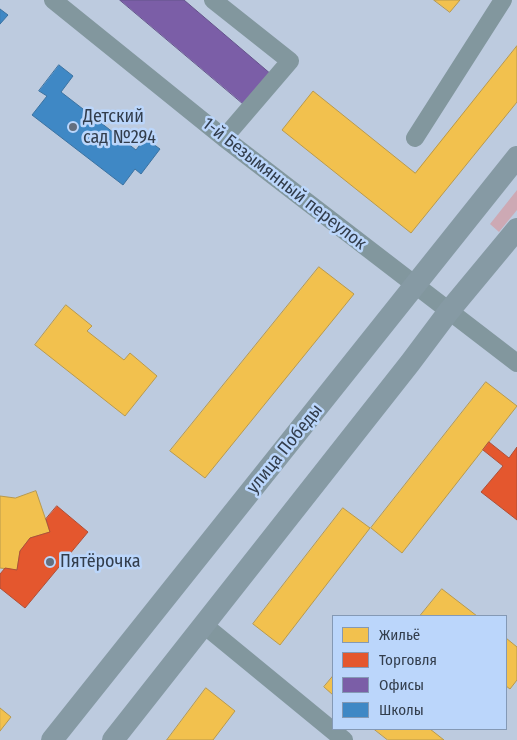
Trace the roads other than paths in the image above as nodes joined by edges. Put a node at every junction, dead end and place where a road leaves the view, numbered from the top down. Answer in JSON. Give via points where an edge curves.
{"nodes":[{"id":1,"x":53,"y":0,"type":"edge"},
{"id":2,"x":213,"y":0,"type":"edge"},
{"id":3,"x":503,"y":0,"type":"edge"},
{"id":4,"x":224,"y":138,"type":"junction"},
{"id":5,"x":415,"y":138,"type":"dead end"},
{"id":6,"x":517,"y":157,"type":"edge"},
{"id":7,"x":517,"y":229,"type":"edge"},
{"id":8,"x":416,"y":286,"type":"junction"},
{"id":9,"x":449,"y":311,"type":"junction"},
{"id":10,"x":517,"y":363,"type":"edge"},
{"id":11,"x":204,"y":624,"type":"junction"},
{"id":12,"x":52,"y":740,"type":"edge"},
{"id":13,"x":113,"y":740,"type":"edge"},
{"id":14,"x":344,"y":740,"type":"edge"}],
"edges":[{"from":1,"to":4,"type":"street","name":"1-й Безымянный переулок"},
{"from":2,"to":4,"type":"street","via":[[290,61]]},
{"from":3,"to":5,"type":"street"},
{"from":4,"to":8,"type":"street","name":"1-й Безымянный переулок"},
{"from":6,"to":8,"type":"main road","name":"улица Победы"},
{"from":7,"to":9,"type":"main road"},
{"from":8,"to":9,"type":"street","name":"1-й Безымянный переулок"},
{"from":8,"to":12,"type":"main road","name":"улица Победы"},
{"from":9,"to":10,"type":"street","name":"1-й Безымянный переулок"},
{"from":9,"to":11,"type":"main road"},
{"from":11,"to":13,"type":"main road"},
{"from":11,"to":14,"type":"street"}]}
